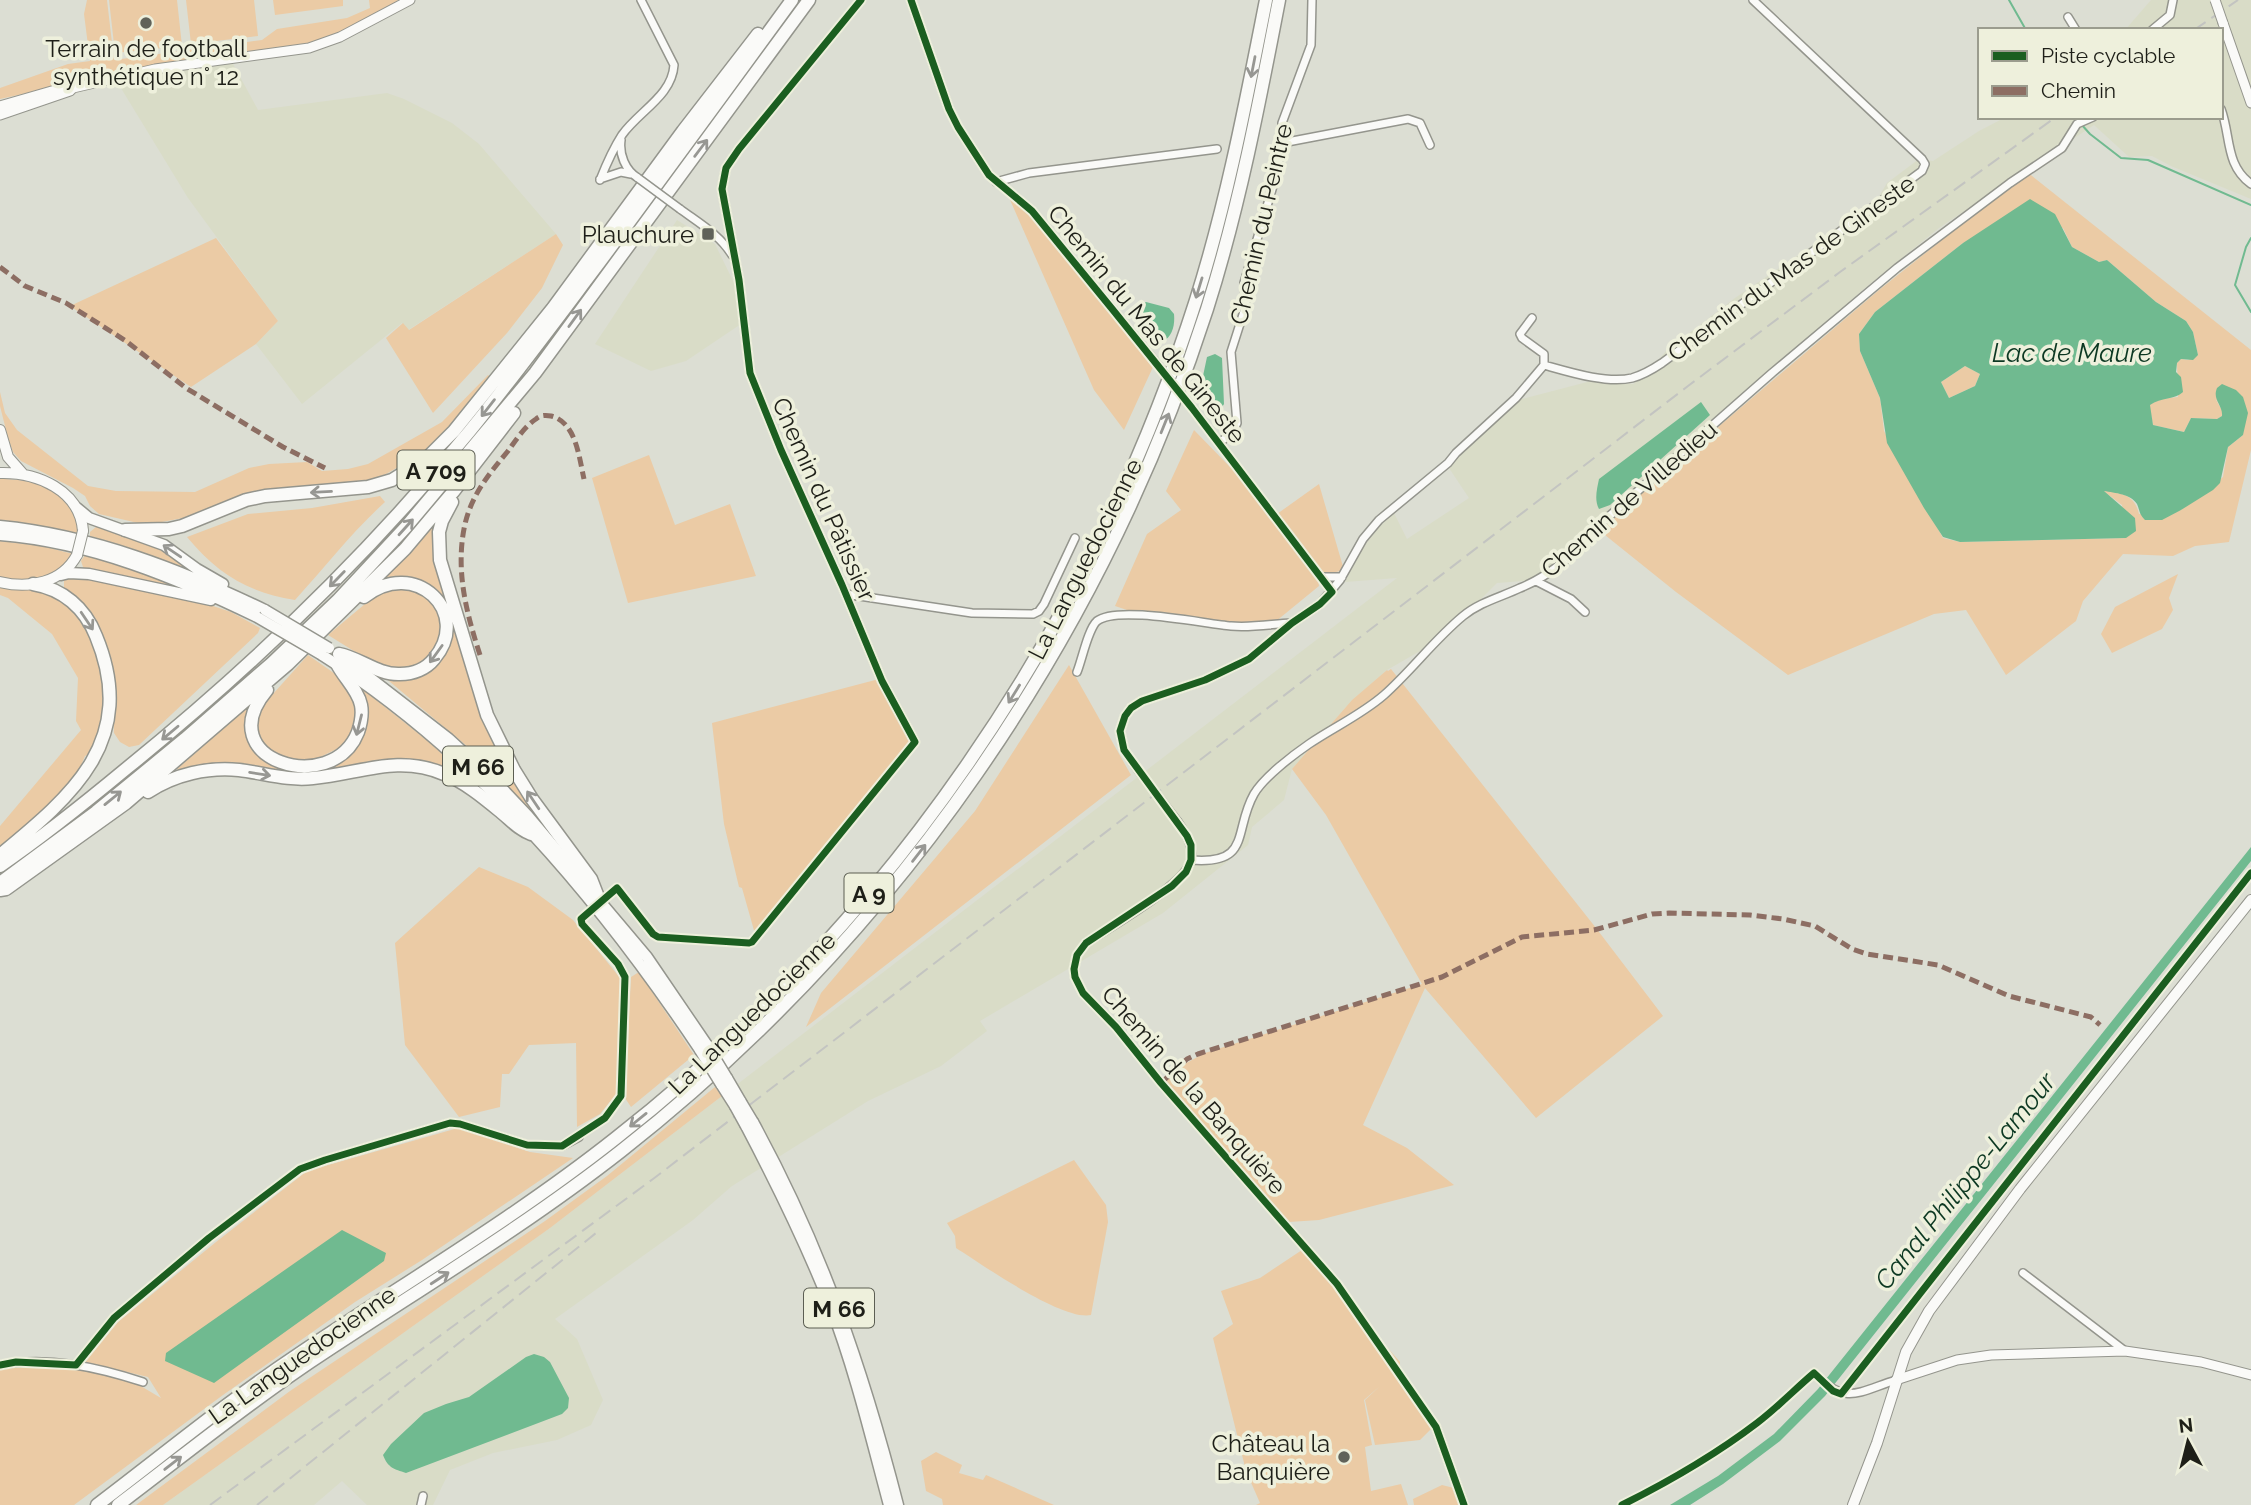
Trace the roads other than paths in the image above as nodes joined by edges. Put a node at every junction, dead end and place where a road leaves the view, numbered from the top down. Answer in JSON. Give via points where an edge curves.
{"nodes":[{"id":1,"x":410,"y":0,"type":"edge"},
{"id":2,"x":641,"y":0,"type":"edge"},
{"id":3,"x":790,"y":0,"type":"edge"},
{"id":4,"x":809,"y":0,"type":"edge"},
{"id":5,"x":861,"y":0,"type":"edge"},
{"id":6,"x":911,"y":0,"type":"edge"},
{"id":7,"x":1266,"y":0,"type":"edge"},
{"id":8,"x":1279,"y":0,"type":"edge"},
{"id":9,"x":1312,"y":0,"type":"edge"},
{"id":10,"x":1753,"y":0,"type":"edge"},
{"id":11,"x":2173,"y":0,"type":"edge"},
{"id":12,"x":2215,"y":0,"type":"edge"},
{"id":13,"x":2068,"y":17,"type":"dead end"},
{"id":14,"x":2075,"y":28,"type":"edge"},
{"id":15,"x":2154,"y":28,"type":"edge"},
{"id":16,"x":73,"y":88,"type":"junction"},
{"id":17,"x":2251,"y":103,"type":"edge"},
{"id":18,"x":0,"y":106,"type":"edge"},
{"id":19,"x":0,"y":115,"type":"edge"},
{"id":20,"x":2088,"y":119,"type":"edge"},
{"id":21,"x":2223,"y":119,"type":"edge"},
{"id":22,"x":622,"y":135,"type":"junction"},
{"id":23,"x":1282,"y":143,"type":"junction"},
{"id":24,"x":1430,"y":145,"type":"dead end"},
{"id":25,"x":1217,"y":149,"type":"dead end"},
{"id":26,"x":635,"y":176,"type":"junction"},
{"id":27,"x":996,"y":182,"type":"junction"},
{"id":28,"x":2251,"y":184,"type":"edge"},
{"id":29,"x":735,"y":260,"type":"junction"},
{"id":30,"x":1532,"y":318,"type":"dead end"},
{"id":31,"x":1545,"y":365,"type":"junction"},
{"id":32,"x":535,"y":373,"type":"junction"},
{"id":33,"x":0,"y":430,"type":"edge"},
{"id":34,"x":1219,"y":443,"type":"junction"},
{"id":35,"x":476,"y":463,"type":"junction"},
{"id":36,"x":0,"y":473,"type":"edge"},
{"id":37,"x":23,"y":474,"type":"junction"},
{"id":38,"x":77,"y":508,"type":"junction"},
{"id":39,"x":0,"y":526,"type":"edge"},
{"id":40,"x":125,"y":530,"type":"junction"},
{"id":41,"x":0,"y":535,"type":"edge"},
{"id":42,"x":1075,"y":538,"type":"dead end"},
{"id":43,"x":61,"y":575,"type":"junction"},
{"id":44,"x":1321,"y":577,"type":"junction"},
{"id":45,"x":1342,"y":577,"type":"junction"},
{"id":46,"x":1536,"y":581,"type":"junction"},
{"id":47,"x":0,"y":582,"type":"edge"},
{"id":48,"x":33,"y":584,"type":"junction"},
{"id":49,"x":1332,"y":592,"type":"junction"},
{"id":50,"x":846,"y":594,"type":"junction"},
{"id":51,"x":220,"y":599,"type":"junction"},
{"id":52,"x":248,"y":601,"type":"junction"},
{"id":53,"x":1585,"y":612,"type":"dead end"},
{"id":54,"x":261,"y":613,"type":"junction"},
{"id":55,"x":336,"y":617,"type":"junction"},
{"id":56,"x":1292,"y":623,"type":"junction"},
{"id":57,"x":332,"y":655,"type":"junction"},
{"id":58,"x":288,"y":664,"type":"junction"},
{"id":59,"x":1077,"y":672,"type":"dead end"},
{"id":60,"x":915,"y":742,"type":"dead end"},
{"id":61,"x":126,"y":803,"type":"junction"},
{"id":62,"x":531,"y":834,"type":"junction"},
{"id":63,"x":0,"y":855,"type":"edge"},
{"id":64,"x":1191,"y":860,"type":"junction"},
{"id":65,"x":0,"y":866,"type":"edge"},
{"id":66,"x":0,"y":883,"type":"edge"},
{"id":67,"x":0,"y":890,"type":"edge"},
{"id":68,"x":598,"y":897,"type":"junction"},
{"id":69,"x":2251,"y":900,"type":"edge"},
{"id":70,"x":704,"y":1048,"type":"junction"},
{"id":71,"x":750,"y":1124,"type":"junction"},
{"id":72,"x":579,"y":1137,"type":"dead end"},
{"id":73,"x":2023,"y":1273,"type":"dead end"},
{"id":74,"x":2125,"y":1351,"type":"junction"},
{"id":75,"x":76,"y":1364,"type":"junction"},
{"id":76,"x":0,"y":1365,"type":"edge"},
{"id":77,"x":1814,"y":1373,"type":"dead end"},
{"id":78,"x":2251,"y":1375,"type":"edge"},
{"id":79,"x":1896,"y":1380,"type":"junction"},
{"id":80,"x":143,"y":1382,"type":"dead end"},
{"id":81,"x":423,"y":1496,"type":"dead end"},
{"id":82,"x":97,"y":1505,"type":"edge"},
{"id":83,"x":118,"y":1505,"type":"edge"},
{"id":84,"x":421,"y":1505,"type":"edge"},
{"id":85,"x":889,"y":1505,"type":"edge"},
{"id":86,"x":898,"y":1505,"type":"edge"},
{"id":87,"x":1464,"y":1505,"type":"edge"},
{"id":88,"x":1853,"y":1505,"type":"edge"}],
"edges":[{"from":1,"to":16,"type":"street","via":[[309,48],[155,69]]},
{"from":2,"to":22,"type":"street","via":[[674,65],[674,77]]},
{"from":3,"to":40,"type":"highway","one_way":true,"via":[[752,41],[523,345],[427,458],[392,480],[368,487],[265,496],[182,526]]},
{"from":3,"to":65,"type":"highway","number":"A 709","one_way":true,"via":[[550,329],[384,530],[186,720]]},
{"from":32,"to":4,"type":"highway","number":"A 709","one_way":true},
{"from":5,"to":29,"type":"street","name":"Chemin du Pâtissier","via":[[726,168],[722,189]]},
{"from":6,"to":27,"type":"street","name":"Chemin du Mas de Gineste","via":[[949,109]]},
{"from":7,"to":82,"type":"highway","name":"La Languedocienne","number":"A 9","one_way":true,"via":[[1213,243],[1180,347],[1137,457],[1091,557],[1035,659],[914,838],[780,991],[639,1120],[523,1207],[260,1380]]},
{"from":83,"to":8,"type":"highway","name":"La Languedocienne","number":"A 9","one_way":true,"via":[[264,1394],[530,1218],[656,1123],[801,988],[915,857],[1037,681],[1098,572],[1149,464],[1224,251]]},
{"from":9,"to":23,"type":"street","name":"Chemin du Peintre","via":[[1311,45],[1282,123]]},
{"from":10,"to":31,"type":"street","name":"Chemin du Mas de Gineste","via":[[1922,159],[1922,171],[1643,374],[1612,379]]},
{"from":11,"to":15,"type":"street","via":[[2170,15]]},
{"from":12,"to":17,"type":"street","bridge":true},
{"from":13,"to":14,"type":"street"},
{"from":16,"to":18,"type":"street"},
{"from":16,"to":19,"type":"street"},
{"from":20,"to":46,"type":"street","name":"Chemin de Villedieu","via":[[2080,122],[2062,148],[1897,268],[1598,526],[1575,552]]},
{"from":21,"to":28,"type":"street","via":[[2233,162]]},
{"from":22,"to":26,"type":"street","via":[[624,162]]},
{"from":22,"to":26,"type":"street","via":[[600,180],[621,172]]},
{"from":23,"to":24,"type":"street","via":[[1408,119],[1420,123]]},
{"from":23,"to":34,"type":"street","name":"Chemin du Peintre","via":[[1244,283],[1246,305],[1231,352],[1237,423]]},
{"from":25,"to":27,"type":"street","via":[[1030,173]]},
{"from":26,"to":29,"type":"street","bridge":true,"via":[[719,239]]},
{"from":27,"to":34,"type":"street","name":"Chemin du Mas de Gineste","bridge":true,"via":[[1031,211]]},
{"from":29,"to":50,"type":"street","name":"Chemin du Pâtissier","via":[[752,381]]},
{"from":30,"to":31,"type":"street","via":[[1520,334],[1544,354]]},
{"from":31,"to":45,"type":"street","via":[[1448,463],[1379,520]]},
{"from":32,"to":35,"type":"highway","via":[[530,391]]},
{"from":66,"to":32,"type":"highway","number":"A 709","one_way":true,"via":[[96,812],[271,664],[406,527]]},
{"from":33,"to":37,"type":"main road","via":[[8,457]]},
{"from":34,"to":44,"type":"street","name":"Chemin du Mas de Gineste"},
{"from":35,"to":55,"type":"highway","via":[[405,549]]},
{"from":68,"to":35,"type":"highway","one_way":true,"via":[[591,879],[532,799],[493,729],[442,573],[442,521]]},
{"from":36,"to":37,"type":"main road"},
{"from":37,"to":38,"type":"main road","via":[[59,489]]},
{"from":38,"to":40,"type":"highway","number":"M 66","via":[[89,519]]},
{"from":38,"to":43,"type":"main road","bridge":true,"via":[[83,531],[78,555]]},
{"from":39,"to":52,"type":"highway","number":"M 66","via":[[124,552]]},
{"from":52,"to":40,"type":"highway","number":"M 66","one_way":true,"via":[[164,545]]},
{"from":41,"to":51,"type":"highway","number":"M 66","via":[[88,550]]},
{"from":42,"to":50,"type":"street","via":[[1044,604],[1033,614],[972,613]]},
{"from":43,"to":48,"type":"main road"},
{"from":43,"to":51,"type":"highway","number":"M 66","via":[[89,574],[210,601]]},
{"from":44,"to":45,"type":"street"},
{"from":44,"to":49,"type":"street","name":"Chemin du Mas de Gineste"},
{"from":45,"to":49,"type":"street"},
{"from":46,"to":53,"type":"street","via":[[1572,599]]},
{"from":46,"to":64,"type":"street","name":"Chemin de Villedieu","via":[[1463,616],[1377,701],[1288,760],[1254,793],[1234,850],[1221,859]]},
{"from":47,"to":48,"type":"main road"},
{"from":48,"to":63,"type":"highway","one_way":true,"via":[[60,592],[89,622],[105,659],[110,704],[104,734],[82,779]]},
{"from":49,"to":56,"type":"street"},
{"from":50,"to":60,"type":"street","name":"Chemin du Pâtissier","via":[[886,689]]},
{"from":51,"to":54,"type":"highway","number":"M 66"},
{"from":52,"to":54,"type":"highway","number":"M 66"},
{"from":54,"to":57,"type":"highway","number":"M 66","bridge":true},
{"from":55,"to":57,"type":"highway","one_way":true,"via":[[385,584],[419,585],[443,610],[446,639],[430,664],[414,673],[383,672],[352,657]]},
{"from":55,"to":58,"type":"highway"},
{"from":56,"to":59,"type":"street","via":[[1234,627],[1164,616],[1112,616],[1093,626]]},
{"from":56,"to":64,"type":"street","bridge":true,"via":[[1250,659],[1193,685],[1142,701],[1125,716],[1120,731],[1124,750],[1178,822],[1191,845]]},
{"from":57,"to":58,"type":"highway","one_way":true,"via":[[361,704],[360,725],[352,743],[335,759],[307,767],[266,756],[252,737],[254,709]]},
{"from":57,"to":62,"type":"highway","number":"M 66","via":[[444,746]]},
{"from":57,"to":68,"type":"highway","number":"M 66","via":[[449,739],[528,816]]},
{"from":58,"to":61,"type":"highway"},
{"from":61,"to":62,"type":"highway","one_way":true,"via":[[178,776],[200,772],[239,770],[313,779],[380,765],[405,765],[424,767],[463,783]]},
{"from":61,"to":67,"type":"highway"},
{"from":62,"to":70,"type":"highway","number":"M 66","via":[[627,947]]},
{"from":64,"to":87,"type":"street","name":"Chemin de la Banquière","via":[[1172,886],[1086,943],[1075,961],[1075,977],[1083,993],[1337,1284],[1436,1427]]},
{"from":68,"to":70,"type":"highway","number":"M 66","via":[[647,957]]},
{"from":69,"to":79,"type":"main road","via":[[1945,1287],[1913,1336]]},
{"from":70,"to":71,"type":"highway","number":"M 66","bridge":true},
{"from":71,"to":85,"type":"highway","number":"M 66","via":[[830,1306]]},
{"from":71,"to":86,"type":"highway","number":"M 66","via":[[797,1207],[829,1280],[861,1370]]},
{"from":72,"to":75,"type":"street","via":[[562,1146],[527,1145],[450,1123],[300,1169],[114,1318]]},
{"from":73,"to":74,"type":"street"},
{"from":74,"to":78,"type":"street"},
{"from":74,"to":79,"type":"street","via":[[1957,1360]]},
{"from":75,"to":76,"type":"street"},
{"from":75,"to":80,"type":"street"},
{"from":77,"to":79,"type":"street","via":[[1841,1394]]},
{"from":79,"to":88,"type":"main road"},
{"from":81,"to":84,"type":"street"}]}
